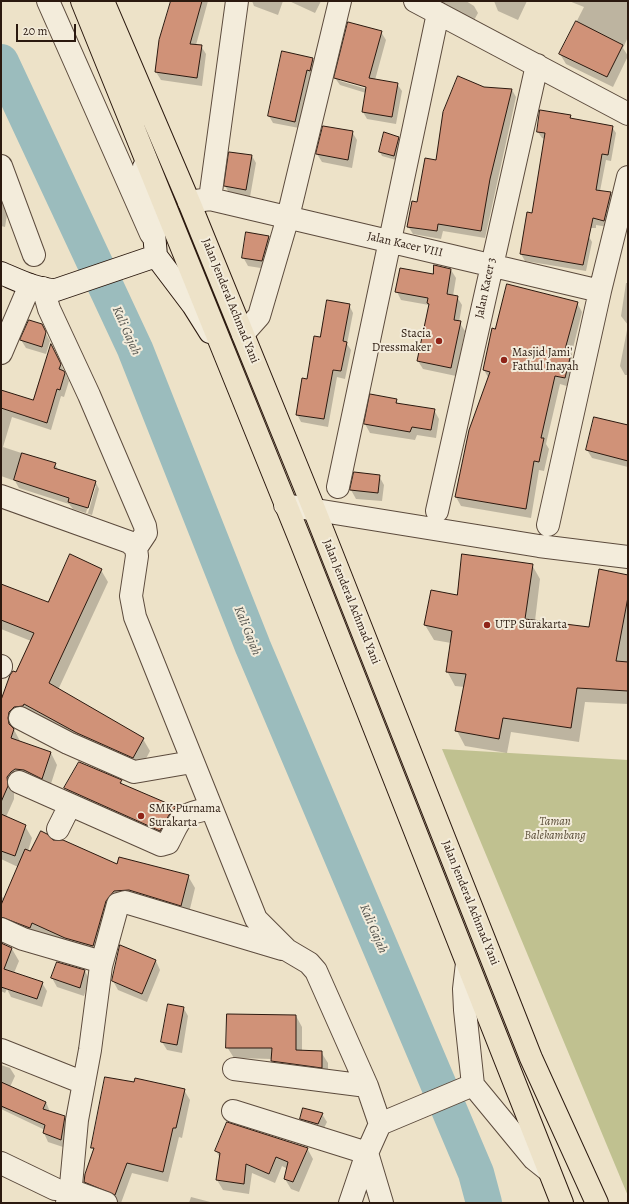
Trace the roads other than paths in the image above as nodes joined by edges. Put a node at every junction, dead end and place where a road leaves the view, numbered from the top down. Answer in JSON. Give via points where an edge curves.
{"nodes":[{"id":1,"x":48,"y":1,"type":"edge"},
{"id":2,"x":237,"y":1,"type":"edge"},
{"id":3,"x":340,"y":1,"type":"edge"},
{"id":4,"x":415,"y":1,"type":"edge"},
{"id":5,"x":91,"y":6,"type":"edge"},
{"id":6,"x":438,"y":13,"type":"junction"},
{"id":7,"x":59,"y":24,"type":"junction"},
{"id":8,"x":537,"y":65,"type":"junction"},
{"id":9,"x":628,"y":114,"type":"edge"},
{"id":10,"x":139,"y":141,"type":"junction"},
{"id":11,"x":1,"y":166,"type":"edge"},
{"id":12,"x":628,"y":177,"type":"edge"},
{"id":13,"x":200,"y":201,"type":"junction"},
{"id":14,"x":288,"y":217,"type":"junction"},
{"id":15,"x":390,"y":241,"type":"junction"},
{"id":16,"x":155,"y":247,"type":"junction"},
{"id":17,"x":34,"y":255,"type":"dead end"},
{"id":18,"x":491,"y":265,"type":"junction"},
{"id":19,"x":1,"y":273,"type":"edge"},
{"id":20,"x":43,"y":288,"type":"junction"},
{"id":21,"x":600,"y":291,"type":"junction"},
{"id":22,"x":243,"y":334,"type":"junction"},
{"id":23,"x":1,"y":353,"type":"edge"},
{"id":24,"x":226,"y":356,"type":"junction"},
{"id":25,"x":338,"y":487,"type":"dead end"},
{"id":26,"x":1,"y":496,"type":"edge"},
{"id":27,"x":285,"y":505,"type":"junction"},
{"id":28,"x":314,"y":509,"type":"junction"},
{"id":29,"x":437,"y":511,"type":"dead end"},
{"id":30,"x":548,"y":525,"type":"dead end"},
{"id":31,"x":136,"y":548,"type":"junction"},
{"id":32,"x":628,"y":557,"type":"edge"},
{"id":33,"x":20,"y":718,"type":"dead end"},
{"id":34,"x":192,"y":762,"type":"junction"},
{"id":35,"x":19,"y":782,"type":"dead end"},
{"id":36,"x":70,"y":805,"type":"junction"},
{"id":37,"x":210,"y":808,"type":"junction"},
{"id":38,"x":58,"y":829,"type":"dead end"},
{"id":39,"x":1,"y":929,"type":"edge"},
{"id":40,"x":482,"y":933,"type":"junction"},
{"id":41,"x":458,"y":942,"type":"junction"},
{"id":42,"x":287,"y":950,"type":"junction"},
{"id":43,"x":102,"y":962,"type":"junction"},
{"id":44,"x":467,"y":963,"type":"junction"},
{"id":45,"x":1,"y":1050,"type":"edge"},
{"id":46,"x":234,"y":1069,"type":"dead end"},
{"id":47,"x":84,"y":1083,"type":"junction"},
{"id":48,"x":367,"y":1086,"type":"junction"},
{"id":49,"x":466,"y":1087,"type":"junction"},
{"id":50,"x":233,"y":1111,"type":"dead end"},
{"id":51,"x":388,"y":1120,"type":"junction"},
{"id":52,"x":367,"y":1153,"type":"junction"},
{"id":53,"x":1,"y":1163,"type":"edge"},
{"id":54,"x":549,"y":1171,"type":"junction"},
{"id":55,"x":64,"y":1194,"type":"edge"},
{"id":56,"x":106,"y":1203,"type":"edge"},
{"id":57,"x":350,"y":1203,"type":"edge"},
{"id":58,"x":382,"y":1203,"type":"edge"},
{"id":59,"x":562,"y":1203,"type":"edge"},
{"id":60,"x":597,"y":1203,"type":"edge"}],
"edges":[{"from":1,"to":7,"type":"street"},
{"from":2,"to":13,"type":"street"},
{"from":3,"to":14,"type":"street"},
{"from":4,"to":6,"type":"street"},
{"from":5,"to":7,"type":"street"},
{"from":5,"to":10,"type":"main road","name":"Jalan Jenderal Achmad Yani"},
{"from":5,"to":13,"type":"main road","name":"Jalan Jenderal Achmad Yani"},
{"from":6,"to":8,"type":"street"},
{"from":6,"to":15,"type":"street"},
{"from":7,"to":16,"type":"street"},
{"from":8,"to":9,"type":"street"},
{"from":8,"to":18,"type":"street","name":"Jalan Kacer 3"},
{"from":10,"to":16,"type":"street"},
{"from":10,"to":24,"type":"main road","name":"Jalan Jenderal Achmad Yani"},
{"from":11,"to":17,"type":"street"},
{"from":12,"to":21,"type":"street"},
{"from":13,"to":14,"type":"street","name":"Jalan Kacer VIII"},
{"from":13,"to":22,"type":"main road","name":"Jalan Jenderal Achmad Yani"},
{"from":14,"to":15,"type":"street","name":"Jalan Kacer VIII"},
{"from":14,"to":22,"type":"street","via":[[259,316]]},
{"from":15,"to":18,"type":"street","name":"Jalan Kacer VIII"},
{"from":15,"to":25,"type":"street"},
{"from":16,"to":20,"type":"street","via":[[123,267]]},
{"from":16,"to":24,"type":"street"},
{"from":18,"to":21,"type":"street","name":"Jalan Kacer VIII"},
{"from":18,"to":29,"type":"street","name":"Jalan Kacer 3"},
{"from":19,"to":20,"type":"street"},
{"from":20,"to":23,"type":"street"},
{"from":20,"to":31,"type":"street","via":[[49,309],[146,526],[146,533]]},
{"from":21,"to":30,"type":"street"},
{"from":22,"to":28,"type":"main road","name":"Jalan Jenderal Achmad Yani"},
{"from":24,"to":27,"type":"main road","name":"Jalan Jenderal Achmad Yani"},
{"from":26,"to":31,"type":"street","via":[[128,542]]},
{"from":27,"to":28,"type":"street"},
{"from":27,"to":41,"type":"main road","name":"Jalan Jenderal Achmad Yani"},
{"from":28,"to":32,"type":"street","via":[[539,546]]},
{"from":28,"to":40,"type":"main road","name":"Jalan Jenderal Achmad Yani"},
{"from":31,"to":34,"type":"street","via":[[132,606]]},
{"from":33,"to":34,"type":"street","via":[[68,743],[134,772]]},
{"from":34,"to":37,"type":"street"},
{"from":35,"to":36,"type":"street"},
{"from":36,"to":37,"type":"street","via":[[161,845],[168,843],[180,818],[185,814]]},
{"from":36,"to":38,"type":"street"},
{"from":37,"to":42,"type":"street","via":[[256,919]]},
{"from":39,"to":43,"type":"street"},
{"from":40,"to":41,"type":"main road"},
{"from":40,"to":60,"type":"main road","name":"Jalan Jenderal Achmad Yani","via":[[531,1058]]},
{"from":41,"to":44,"type":"main road","name":"Jalan Jenderal Achmad Yani"},
{"from":42,"to":43,"type":"street","via":[[125,902],[118,904],[115,909]]},
{"from":42,"to":48,"type":"street","via":[[309,963],[316,971]]},
{"from":43,"to":47,"type":"street"},
{"from":44,"to":49,"type":"street","via":[[464,989]]},
{"from":44,"to":54,"type":"main road","name":"Jalan Jenderal Achmad Yani"},
{"from":45,"to":47,"type":"street"},
{"from":46,"to":48,"type":"street"},
{"from":47,"to":55,"type":"street"},
{"from":48,"to":51,"type":"street"},
{"from":49,"to":51,"type":"street"},
{"from":49,"to":54,"type":"street","via":[[529,1154]]},
{"from":50,"to":52,"type":"street"},
{"from":51,"to":52,"type":"street"},
{"from":52,"to":57,"type":"street"},
{"from":52,"to":58,"type":"street"},
{"from":53,"to":55,"type":"street"},
{"from":54,"to":59,"type":"main road","name":"Jalan Jenderal Achmad Yani"},
{"from":55,"to":56,"type":"street"}]}
